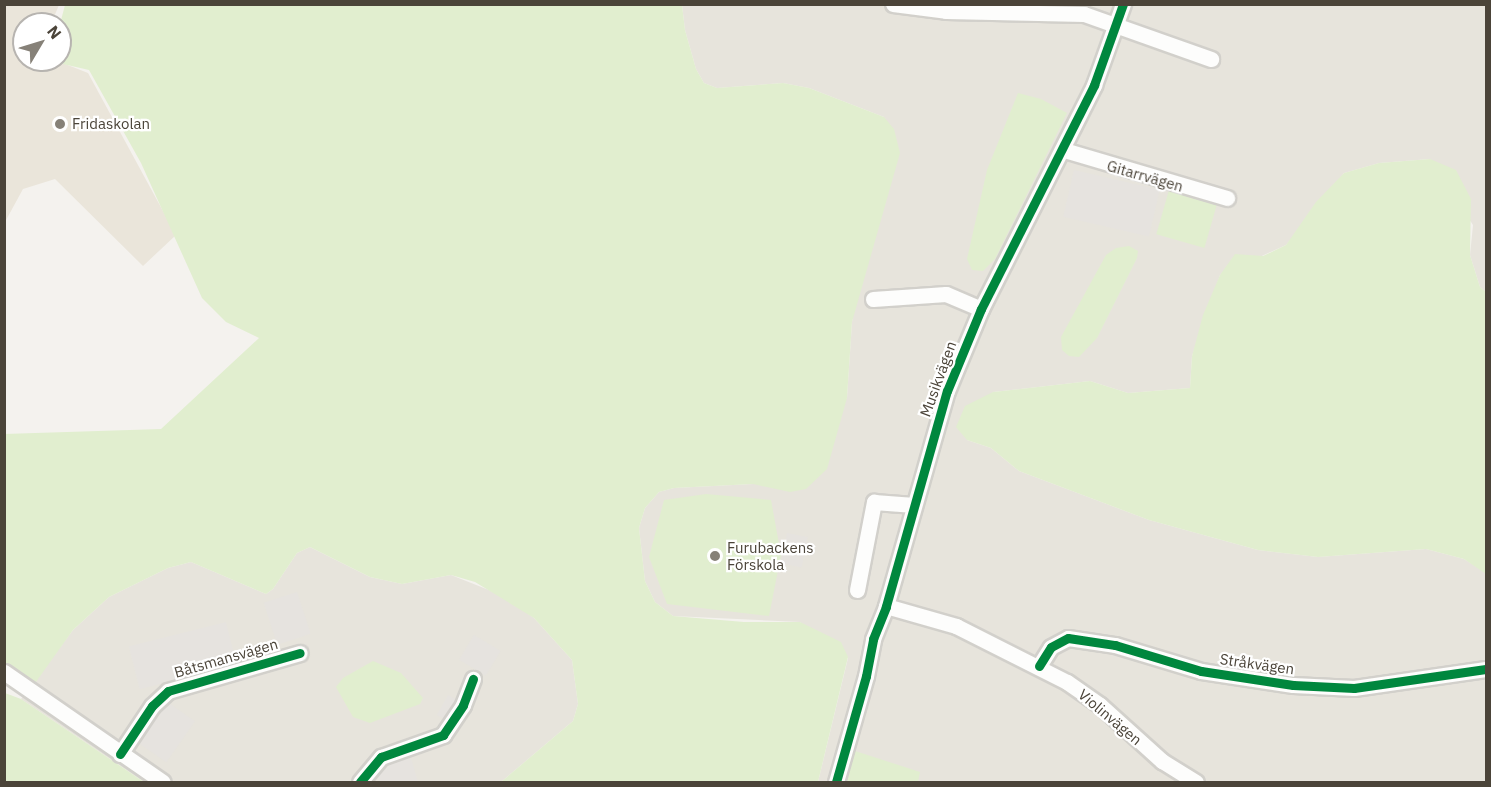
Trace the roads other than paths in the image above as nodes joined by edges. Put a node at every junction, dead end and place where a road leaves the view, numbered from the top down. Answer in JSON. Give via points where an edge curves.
{"nodes":[{"id":1,"x":893,"y":4,"type":"edge"},
{"id":2,"x":1123,"y":4,"type":"edge"},
{"id":3,"x":1023,"y":8,"type":"edge"},
{"id":4,"x":1117,"y":24,"type":"junction"},
{"id":5,"x":1211,"y":59,"type":"dead end"},
{"id":6,"x":1064,"y":150,"type":"junction"},
{"id":7,"x":1227,"y":198,"type":"dead end"},
{"id":8,"x":873,"y":299,"type":"dead end"},
{"id":9,"x":981,"y":309,"type":"junction"},
{"id":10,"x":914,"y":505,"type":"junction"},
{"id":11,"x":857,"y":590,"type":"dead end"},
{"id":12,"x":886,"y":606,"type":"junction"},
{"id":13,"x":300,"y":653,"type":"dead end"},
{"id":14,"x":1039,"y":666,"type":"junction"},
{"id":15,"x":1486,"y":669,"type":"edge"},
{"id":16,"x":4,"y":672,"type":"edge"},
{"id":17,"x":473,"y":679,"type":"dead end"},
{"id":18,"x":120,"y":754,"type":"junction"},
{"id":19,"x":163,"y":783,"type":"edge"},
{"id":20,"x":360,"y":783,"type":"edge"},
{"id":21,"x":836,"y":783,"type":"edge"},
{"id":22,"x":1196,"y":783,"type":"edge"}],
"edges":[{"from":1,"to":3,"type":"street","via":[[946,11]]},
{"from":2,"to":4,"type":"street","name":"Musikvägen"},
{"from":3,"to":4,"type":"street","via":[[1084,14]]},
{"from":4,"to":5,"type":"street"},
{"from":4,"to":6,"type":"street","name":"Musikvägen"},
{"from":6,"to":7,"type":"street","name":"Gitarrvägen"},
{"from":6,"to":9,"type":"street","name":"Musikvägen"},
{"from":8,"to":9,"type":"street","via":[[946,294]]},
{"from":9,"to":10,"type":"street","name":"Musikvägen","via":[[947,391]]},
{"from":10,"to":11,"type":"street","via":[[874,502]]},
{"from":10,"to":12,"type":"street","name":"Musikvägen"},
{"from":12,"to":14,"type":"street","name":"Violinvägen","via":[[956,626]]},
{"from":12,"to":21,"type":"street","name":"Musikvägen","via":[[874,667],[866,676]]},
{"from":13,"to":18,"type":"street","name":"Båtsmansvägen","via":[[168,691],[152,706]]},
{"from":14,"to":15,"type":"street","name":"Stråkvägen","via":[[1060,641],[1086,638],[1201,671],[1293,685],[1354,688]]},
{"from":14,"to":22,"type":"street","name":"Violinvägen","via":[[1086,695],[1162,761]]},
{"from":16,"to":18,"type":"street"},
{"from":17,"to":20,"type":"street","via":[[463,705],[443,735],[381,757]]},
{"from":18,"to":19,"type":"street"}]}
